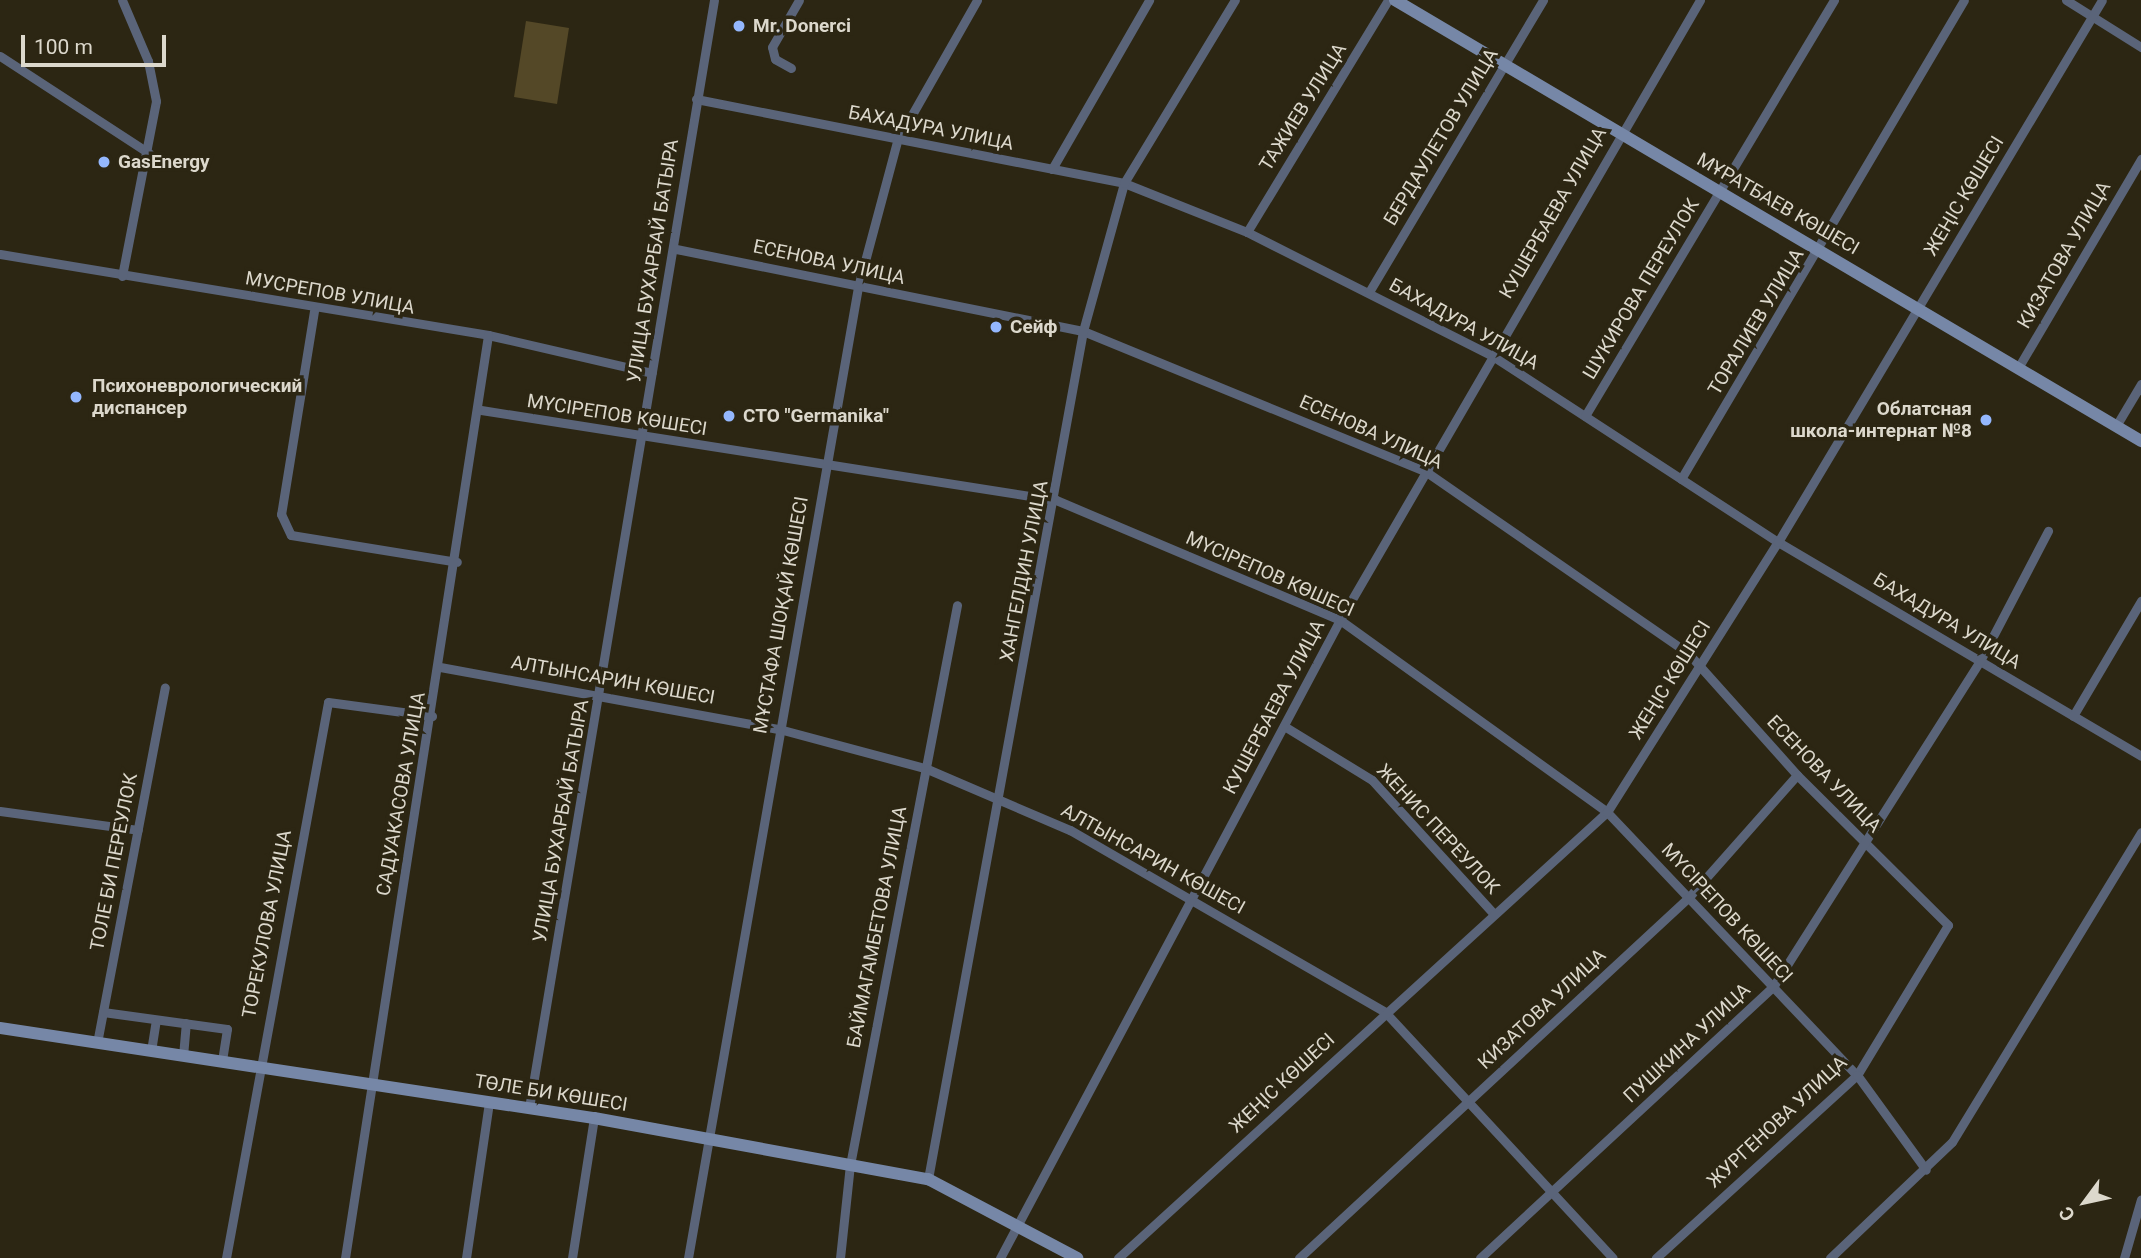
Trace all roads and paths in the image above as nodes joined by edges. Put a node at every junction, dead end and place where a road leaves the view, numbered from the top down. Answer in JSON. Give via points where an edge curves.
{"nodes":[{"id":1,"x":122,"y":0,"type":"edge"},
{"id":2,"x":714,"y":0,"type":"edge"},
{"id":3,"x":799,"y":0,"type":"edge"},
{"id":4,"x":976,"y":0,"type":"edge"},
{"id":5,"x":1149,"y":0,"type":"edge"},
{"id":6,"x":1235,"y":0,"type":"edge"},
{"id":7,"x":1388,"y":0,"type":"edge"},
{"id":8,"x":1395,"y":0,"type":"edge"},
{"id":9,"x":1543,"y":0,"type":"edge"},
{"id":10,"x":1700,"y":0,"type":"edge"},
{"id":11,"x":1834,"y":0,"type":"edge"},
{"id":12,"x":1964,"y":0,"type":"edge"},
{"id":13,"x":2066,"y":0,"type":"edge"},
{"id":14,"x":2102,"y":0,"type":"edge"},
{"id":15,"x":2092,"y":17,"type":"junction"},
{"id":16,"x":2141,"y":47,"type":"edge"},
{"id":17,"x":0,"y":56,"type":"edge"},
{"id":18,"x":1504,"y":65,"type":"junction"},
{"id":19,"x":791,"y":68,"type":"dead end"},
{"id":20,"x":696,"y":99,"type":"junction"},
{"id":21,"x":1619,"y":134,"type":"junction"},
{"id":22,"x":897,"y":141,"type":"junction"},
{"id":23,"x":149,"y":153,"type":"junction"},
{"id":24,"x":2141,"y":159,"type":"edge"},
{"id":25,"x":1052,"y":169,"type":"junction"},
{"id":26,"x":1124,"y":183,"type":"junction"},
{"id":27,"x":1719,"y":193,"type":"junction"},
{"id":28,"x":1247,"y":232,"type":"junction"},
{"id":29,"x":676,"y":249,"type":"junction"},
{"id":30,"x":1819,"y":251,"type":"junction"},
{"id":31,"x":0,"y":254,"type":"edge"},
{"id":32,"x":122,"y":276,"type":"junction"},
{"id":33,"x":858,"y":286,"type":"junction"},
{"id":34,"x":1369,"y":292,"type":"junction"},
{"id":35,"x":1917,"y":309,"type":"junction"},
{"id":36,"x":314,"y":311,"type":"junction"},
{"id":37,"x":1083,"y":331,"type":"junction"},
{"id":38,"x":488,"y":335,"type":"junction"},
{"id":39,"x":1491,"y":355,"type":"junction"},
{"id":40,"x":2018,"y":368,"type":"junction"},
{"id":41,"x":652,"y":373,"type":"junction"},
{"id":42,"x":2141,"y":384,"type":"edge"},
{"id":43,"x":481,"y":410,"type":"junction"},
{"id":44,"x":1585,"y":416,"type":"junction"},
{"id":45,"x":2116,"y":426,"type":"junction"},
{"id":46,"x":643,"y":439,"type":"junction"},
{"id":47,"x":2141,"y":441,"type":"edge"},
{"id":48,"x":824,"y":465,"type":"junction"},
{"id":49,"x":1425,"y":471,"type":"junction"},
{"id":50,"x":1681,"y":479,"type":"junction"},
{"id":51,"x":1056,"y":500,"type":"junction"},
{"id":52,"x":2048,"y":531,"type":"dead end"},
{"id":53,"x":1779,"y":542,"type":"junction"},
{"id":54,"x":457,"y":562,"type":"junction"},
{"id":55,"x":2141,"y":601,"type":"edge"},
{"id":56,"x":957,"y":605,"type":"dead end"},
{"id":57,"x":1340,"y":620,"type":"junction"},
{"id":58,"x":1980,"y":661,"type":"junction"},
{"id":59,"x":1699,"y":666,"type":"junction"},
{"id":60,"x":440,"y":667,"type":"junction"},
{"id":61,"x":165,"y":687,"type":"dead end"},
{"id":62,"x":600,"y":696,"type":"junction"},
{"id":63,"x":432,"y":716,"type":"junction"},
{"id":64,"x":2073,"y":716,"type":"junction"},
{"id":65,"x":1283,"y":726,"type":"junction"},
{"id":66,"x":779,"y":729,"type":"junction"},
{"id":67,"x":2141,"y":757,"type":"edge"},
{"id":68,"x":925,"y":768,"type":"junction"},
{"id":69,"x":1797,"y":775,"type":"junction"},
{"id":70,"x":998,"y":799,"type":"junction"},
{"id":71,"x":0,"y":811,"type":"edge"},
{"id":72,"x":1606,"y":812,"type":"junction"},
{"id":73,"x":138,"y":830,"type":"junction"},
{"id":74,"x":2141,"y":832,"type":"edge"},
{"id":75,"x":1865,"y":842,"type":"junction"},
{"id":76,"x":1689,"y":897,"type":"junction"},
{"id":77,"x":1191,"y":900,"type":"junction"},
{"id":78,"x":1494,"y":914,"type":"junction"},
{"id":79,"x":1948,"y":925,"type":"joint"},
{"id":80,"x":1773,"y":987,"type":"junction"},
{"id":81,"x":103,"y":1012,"type":"junction"},
{"id":82,"x":1385,"y":1012,"type":"junction"},
{"id":83,"x":156,"y":1020,"type":"junction"},
{"id":84,"x":186,"y":1023,"type":"junction"},
{"id":85,"x":0,"y":1028,"type":"edge"},
{"id":86,"x":97,"y":1043,"type":"junction"},
{"id":87,"x":152,"y":1051,"type":"junction"},
{"id":88,"x":183,"y":1056,"type":"junction"},
{"id":89,"x":222,"y":1062,"type":"junction"},
{"id":90,"x":257,"y":1067,"type":"junction"},
{"id":91,"x":1857,"y":1075,"type":"junction"},
{"id":92,"x":370,"y":1084,"type":"junction"},
{"id":93,"x":1468,"y":1101,"type":"junction"},
{"id":94,"x":489,"y":1103,"type":"junction"},
{"id":95,"x":529,"y":1108,"type":"junction"},
{"id":96,"x":594,"y":1118,"type":"junction"},
{"id":97,"x":709,"y":1139,"type":"junction"},
{"id":98,"x":850,"y":1165,"type":"junction"},
{"id":99,"x":1926,"y":1170,"type":"junction"},
{"id":100,"x":928,"y":1179,"type":"junction"},
{"id":101,"x":1552,"y":1192,"type":"junction"},
{"id":102,"x":2141,"y":1199,"type":"edge"},
{"id":103,"x":1016,"y":1223,"type":"junction"},
{"id":104,"x":226,"y":1258,"type":"edge"},
{"id":105,"x":345,"y":1258,"type":"edge"},
{"id":106,"x":466,"y":1258,"type":"edge"},
{"id":107,"x":572,"y":1258,"type":"edge"},
{"id":108,"x":688,"y":1258,"type":"edge"},
{"id":109,"x":840,"y":1258,"type":"edge"},
{"id":110,"x":1000,"y":1258,"type":"edge"},
{"id":111,"x":1077,"y":1258,"type":"edge"},
{"id":112,"x":1118,"y":1258,"type":"edge"},
{"id":113,"x":1299,"y":1258,"type":"edge"},
{"id":114,"x":1480,"y":1258,"type":"edge"},
{"id":115,"x":1614,"y":1258,"type":"edge"},
{"id":116,"x":1656,"y":1258,"type":"edge"},
{"id":117,"x":1830,"y":1258,"type":"edge"},
{"id":118,"x":2124,"y":1258,"type":"edge"}],
"edges":[{"from":1,"to":23,"type":"street","via":[[156,101]]},
{"from":2,"to":20,"type":"street","name":"УЛИЦА БУХАРБАЙ БАТЫРА"},
{"from":3,"to":19,"type":"street","via":[[772,47],[775,59]]},
{"from":4,"to":22,"type":"street","name":"МҰСТАФА ШОҚАЙ КӨШЕСІ"},
{"from":5,"to":25,"type":"street"},
{"from":6,"to":26,"type":"street","name":"ХАНГЕЛДИН УЛИЦА"},
{"from":7,"to":28,"type":"street","name":"ТАЖИЕВ УЛИЦА"},
{"from":8,"to":18,"type":"street","name":"МҰРАТБАЕВ КӨШЕСІ"},
{"from":9,"to":18,"type":"street","name":"БЕРДАУЛЕТОВ УЛИЦА"},
{"from":10,"to":21,"type":"street","name":"КУШЕРБАЕВА УЛИЦА"},
{"from":11,"to":27,"type":"street","name":"ШУКИРОВА ПЕРЕУЛОК"},
{"from":12,"to":30,"type":"street","name":"ТОРАЛИЕВ УЛИЦА"},
{"from":13,"to":15,"type":"street"},
{"from":14,"to":15,"type":"street","name":"ЖЕҢІС КӨШЕСІ"},
{"from":15,"to":16,"type":"street"},
{"from":15,"to":35,"type":"street","name":"ЖЕҢІС КӨШЕСІ"},
{"from":17,"to":23,"type":"street"},
{"from":18,"to":21,"type":"street","name":"МҰРАТБАЕВ КӨШЕСІ"},
{"from":18,"to":34,"type":"street","name":"БЕРДАУЛЕТОВ УЛИЦА"},
{"from":20,"to":22,"type":"street","name":"БАХАДУРА УЛИЦА"},
{"from":20,"to":29,"type":"street","name":"УЛИЦА БУХАРБАЙ БАТЫРА"},
{"from":21,"to":27,"type":"street","name":"МҰРАТБАЕВ КӨШЕСІ"},
{"from":21,"to":39,"type":"street","name":"КУШЕРБАЕВА УЛИЦА"},
{"from":22,"to":25,"type":"street","name":"БАХАДУРА УЛИЦА"},
{"from":22,"to":33,"type":"street","name":"МҰСТАФА ШОҚАЙ КӨШЕСІ"},
{"from":23,"to":32,"type":"street"},
{"from":24,"to":40,"type":"street","name":"КИЗАТОВА УЛИЦА"},
{"from":25,"to":26,"type":"street","name":"БАХАДУРА УЛИЦА"},
{"from":26,"to":28,"type":"street","name":"БАХАДУРА УЛИЦА"},
{"from":26,"to":37,"type":"street","name":"ХАНГЕЛДИН УЛИЦА"},
{"from":27,"to":30,"type":"street","name":"МҰРАТБАЕВ КӨШЕСІ"},
{"from":27,"to":44,"type":"street","name":"ШУКИРОВА ПЕРЕУЛОК"},
{"from":28,"to":34,"type":"street","name":"БАХАДУРА УЛИЦА"},
{"from":29,"to":33,"type":"street","name":"ЕСЕНОВА УЛИЦА"},
{"from":29,"to":41,"type":"street","name":"УЛИЦА БУХАРБАЙ БАТЫРА"},
{"from":30,"to":35,"type":"street","name":"МҰРАТБАЕВ КӨШЕСІ"},
{"from":30,"to":50,"type":"street","name":"ТОРАЛИЕВ УЛИЦА"},
{"from":31,"to":32,"type":"street","name":"МУСРЕПОВ УЛИЦА"},
{"from":32,"to":36,"type":"street","name":"МУСРЕПОВ УЛИЦА"},
{"from":33,"to":37,"type":"street","name":"ЕСЕНОВА УЛИЦА"},
{"from":33,"to":48,"type":"street","name":"МҰСТАФА ШОҚАЙ КӨШЕСІ"},
{"from":34,"to":39,"type":"street","name":"БАХАДУРА УЛИЦА"},
{"from":35,"to":40,"type":"street","name":"МҰРАТБАЕВ КӨШЕСІ"},
{"from":35,"to":53,"type":"street","name":"ЖЕҢІС КӨШЕСІ"},
{"from":36,"to":38,"type":"street","name":"МУСРЕПОВ УЛИЦА"},
{"from":36,"to":54,"type":"street","via":[[281,514],[291,535]]},
{"from":37,"to":49,"type":"street","name":"ЕСЕНОВА УЛИЦА"},
{"from":37,"to":51,"type":"street","name":"ХАНГЕЛДИН УЛИЦА"},
{"from":38,"to":41,"type":"street","name":"МУСРЕПОВ УЛИЦА"},
{"from":38,"to":43,"type":"street","name":"САДУАКАСОВА УЛИЦА"},
{"from":39,"to":44,"type":"street","name":"БАХАДУРА УЛИЦА"},
{"from":39,"to":49,"type":"street","name":"КУШЕРБАЕВА УЛИЦА"},
{"from":40,"to":45,"type":"street","name":"МҰРАТБАЕВ КӨШЕСІ"},
{"from":41,"to":46,"type":"street","name":"УЛИЦА БУХАРБАЙ БАТЫРА"},
{"from":42,"to":45,"type":"street"},
{"from":43,"to":46,"type":"street","name":"МҮСІРЕПОВ КӨШЕСІ"},
{"from":43,"to":54,"type":"street","name":"САДУАКАСОВА УЛИЦА"},
{"from":44,"to":50,"type":"street","name":"БАХАДУРА УЛИЦА"},
{"from":45,"to":47,"type":"street","name":"МҰРАТБАЕВ КӨШЕСІ"},
{"from":46,"to":48,"type":"street","name":"МҮСІРЕПОВ КӨШЕСІ"},
{"from":46,"to":62,"type":"street","name":"УЛИЦА БУХАРБАЙ БАТЫРА"},
{"from":48,"to":51,"type":"street","name":"МҮСІРЕПОВ КӨШЕСІ"},
{"from":48,"to":66,"type":"street","name":"МҰСТАФА ШОҚАЙ КӨШЕСІ"},
{"from":49,"to":57,"type":"street","name":"КУШЕРБАЕВА УЛИЦА"},
{"from":49,"to":59,"type":"street","name":"ЕСЕНОВА УЛИЦА"},
{"from":50,"to":53,"type":"street","name":"БАХАДУРА УЛИЦА"},
{"from":51,"to":57,"type":"street","name":"МҮСІРЕПОВ КӨШЕСІ"},
{"from":51,"to":70,"type":"street","name":"ХАНГЕЛДИН УЛИЦА"},
{"from":52,"to":58,"type":"street","name":"ПУШКИНА УЛИЦА"},
{"from":53,"to":58,"type":"street","name":"БАХАДУРА УЛИЦА"},
{"from":53,"to":59,"type":"street","name":"ЖЕҢІС КӨШЕСІ"},
{"from":54,"to":60,"type":"street","name":"САДУАКАСОВА УЛИЦА"},
{"from":55,"to":64,"type":"street"},
{"from":56,"to":68,"type":"street","name":"БАЙМАГАМБЕТОВА УЛИЦА"},
{"from":57,"to":65,"type":"street","name":"КУШЕРБАЕВА УЛИЦА"},
{"from":57,"to":72,"type":"street","name":"МҮСІРЕПОВ КӨШЕСІ"},
{"from":58,"to":64,"type":"street","name":"БАХАДУРА УЛИЦА"},
{"from":58,"to":75,"type":"street","name":"ПУШКИНА УЛИЦА"},
{"from":59,"to":69,"type":"street","name":"ЕСЕНОВА УЛИЦА"},
{"from":59,"to":72,"type":"street","name":"ЖЕҢІС КӨШЕСІ"},
{"from":60,"to":62,"type":"street","name":"АЛТЫНСАРИН КӨШЕСІ"},
{"from":60,"to":63,"type":"street","name":"САДУАКАСОВА УЛИЦА"},
{"from":61,"to":73,"type":"street","name":"ТОЛЕ БИ ПЕРЕУЛОК"},
{"from":62,"to":66,"type":"street","name":"АЛТЫНСАРИН КӨШЕСІ"},
{"from":62,"to":95,"type":"street","name":"УЛИЦА БУХАРБАЙ БАТЫРА"},
{"from":63,"to":90,"type":"street","name":"ТОРЕКУЛОВА УЛИЦА","via":[[328,702]]},
{"from":63,"to":92,"type":"street","name":"САДУАКАСОВА УЛИЦА"},
{"from":64,"to":67,"type":"street","name":"БАХАДУРА УЛИЦА"},
{"from":65,"to":77,"type":"street","name":"КУШЕРБАЕВА УЛИЦА"},
{"from":65,"to":78,"type":"street","name":"ЖЕНИС ПЕРЕУЛОК","via":[[1372,780]]},
{"from":66,"to":68,"type":"street","name":"АЛТЫНСАРИН КӨШЕСІ"},
{"from":66,"to":97,"type":"street","name":"МҰСТАФА ШОҚАЙ КӨШЕСІ"},
{"from":68,"to":70,"type":"street","name":"АЛТЫНСАРИН КӨШЕСІ"},
{"from":68,"to":98,"type":"street","name":"БАЙМАГАМБЕТОВА УЛИЦА"},
{"from":69,"to":75,"type":"street","name":"ЕСЕНОВА УЛИЦА"},
{"from":69,"to":76,"type":"street","name":"КИЗАТОВА УЛИЦА"},
{"from":70,"to":77,"type":"street","name":"АЛТЫНСАРИН КӨШЕСІ","via":[[1070,830]]},
{"from":70,"to":100,"type":"street","name":"ХАНГЕЛДИН УЛИЦА"},
{"from":71,"to":73,"type":"street"},
{"from":72,"to":76,"type":"street","name":"МҮСІРЕПОВ КӨШЕСІ"},
{"from":72,"to":78,"type":"street","name":"ЖЕҢІС КӨШЕСІ"},
{"from":73,"to":81,"type":"street","name":"ТОЛЕ БИ ПЕРЕУЛОК"},
{"from":74,"to":99,"type":"street","via":[[1952,1142]]},
{"from":75,"to":79,"type":"street","name":"ЕСЕНОВА УЛИЦА"},
{"from":75,"to":80,"type":"street","name":"ПУШКИНА УЛИЦА"},
{"from":76,"to":80,"type":"street","name":"МҮСІРЕПОВ КӨШЕСІ"},
{"from":76,"to":93,"type":"street","name":"КИЗАТОВА УЛИЦА"},
{"from":77,"to":82,"type":"street","name":"АЛТЫНСАРИН КӨШЕСІ"},
{"from":77,"to":103,"type":"street","name":"КУШЕРБАЕВА УЛИЦА"},
{"from":78,"to":82,"type":"street","name":"ЖЕҢІС КӨШЕСІ"},
{"from":79,"to":91,"type":"street","name":"ЖУРГЕНОВА УЛИЦА"},
{"from":80,"to":91,"type":"street","name":"МҮСІРЕПОВ КӨШЕСІ"},
{"from":80,"to":101,"type":"street","name":"ПУШКИНА УЛИЦА"},
{"from":81,"to":83,"type":"street"},
{"from":81,"to":86,"type":"street","name":"ТОЛЕ БИ ПЕРЕУЛОК"},
{"from":82,"to":93,"type":"street","name":"АЛТЫНСАРИН КӨШЕСІ"},
{"from":82,"to":112,"type":"street","name":"ЖЕҢІС КӨШЕСІ"},
{"from":83,"to":84,"type":"street"},
{"from":83,"to":87,"type":"street"},
{"from":84,"to":88,"type":"street"},
{"from":84,"to":89,"type":"street","via":[[229,1031]]},
{"from":85,"to":86,"type":"street","name":"ТӨЛЕ БИ КӨШЕСІ"},
{"from":86,"to":87,"type":"street","name":"ТӨЛЕ БИ КӨШЕСІ"},
{"from":87,"to":88,"type":"street","name":"ТӨЛЕ БИ КӨШЕСІ"},
{"from":88,"to":89,"type":"street","name":"ТӨЛЕ БИ КӨШЕСІ"},
{"from":89,"to":90,"type":"street","name":"ТӨЛЕ БИ КӨШЕСІ"},
{"from":90,"to":92,"type":"street","name":"ТӨЛЕ БИ КӨШЕСІ"},
{"from":90,"to":104,"type":"street","name":"ТОРЕКУЛОВА УЛИЦА"},
{"from":91,"to":99,"type":"street","name":"МҮСІРЕПОВ КӨШЕСІ"},
{"from":91,"to":116,"type":"street","name":"ЖУРГЕНОВА УЛИЦА"},
{"from":92,"to":94,"type":"street","name":"ТӨЛЕ БИ КӨШЕСІ"},
{"from":92,"to":105,"type":"street","name":"САДУАКАСОВА УЛИЦА"},
{"from":93,"to":101,"type":"street","name":"АЛТЫНСАРИН КӨШЕСІ"},
{"from":93,"to":113,"type":"street","name":"КИЗАТОВА УЛИЦА"},
{"from":94,"to":95,"type":"street","name":"ТӨЛЕ БИ КӨШЕСІ"},
{"from":94,"to":106,"type":"street"},
{"from":95,"to":96,"type":"street","name":"ТӨЛЕ БИ КӨШЕСІ"},
{"from":96,"to":97,"type":"street","name":"ТӨЛЕ БИ КӨШЕСІ"},
{"from":96,"to":107,"type":"street"},
{"from":97,"to":98,"type":"street","name":"ТӨЛЕ БИ КӨШЕСІ"},
{"from":97,"to":108,"type":"street","name":"МҰСТАФА ШОҚАЙ КӨШЕСІ"},
{"from":98,"to":100,"type":"street","name":"ТӨЛЕ БИ КӨШЕСІ"},
{"from":98,"to":109,"type":"street","name":"БАЙМАГАМБЕТОВА УЛИЦА"},
{"from":99,"to":117,"type":"street"},
{"from":100,"to":103,"type":"street","name":"ТӨЛЕ БИ КӨШЕСІ"},
{"from":101,"to":114,"type":"street","name":"ПУШКИНА УЛИЦА"},
{"from":101,"to":115,"type":"street","name":"АЛТЫНСАРИН КӨШЕСІ"},
{"from":102,"to":118,"type":"street"},
{"from":103,"to":110,"type":"street","name":"КУШЕРБАЕВА УЛИЦА"},
{"from":103,"to":111,"type":"street","name":"ТӨЛЕ БИ КӨШЕСІ"}]}
